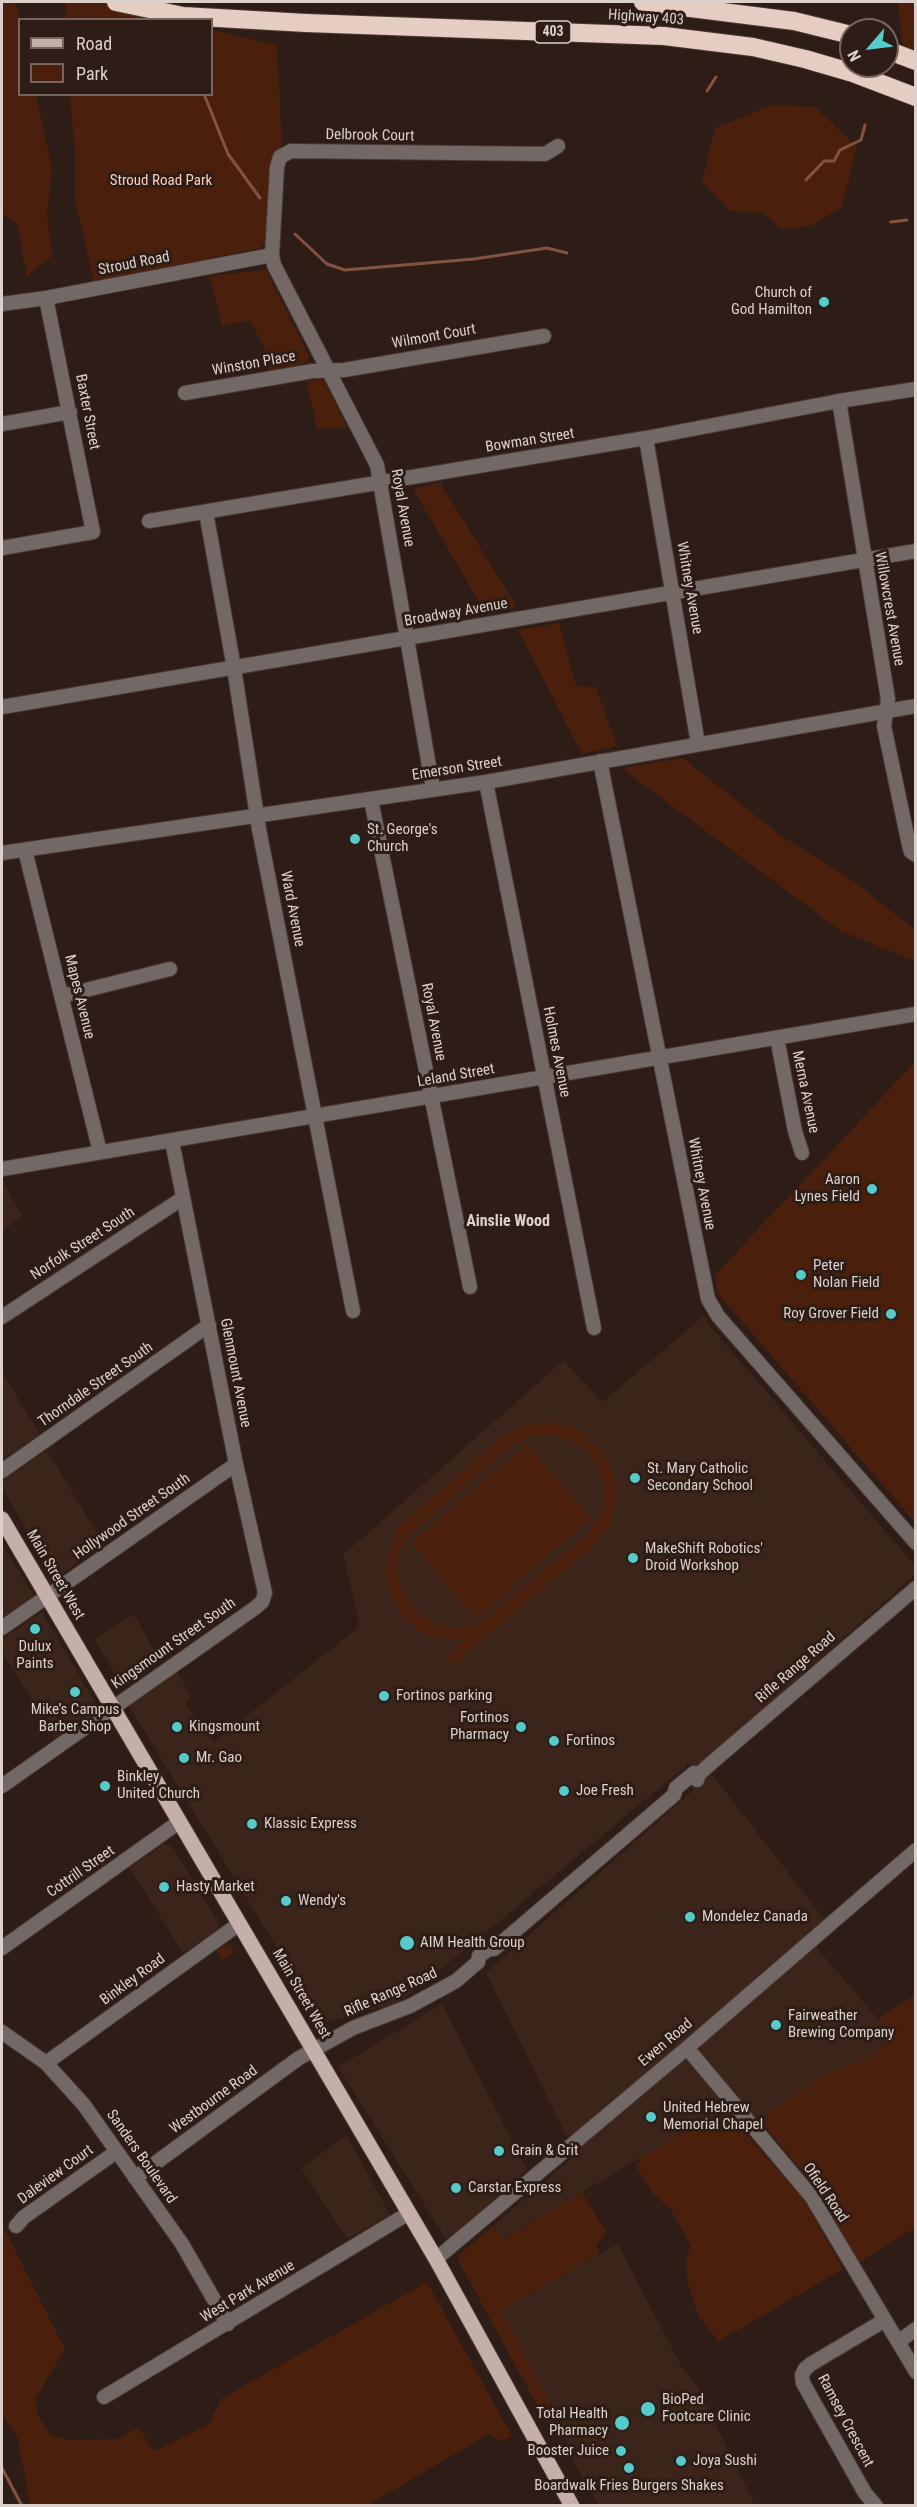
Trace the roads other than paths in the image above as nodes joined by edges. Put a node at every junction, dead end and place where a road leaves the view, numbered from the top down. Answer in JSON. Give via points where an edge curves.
{"nodes":[{"id":1,"x":117,"y":2,"type":"edge"},
{"id":2,"x":643,"y":2,"type":"edge"},
{"id":3,"x":839,"y":32,"type":"edge"},
{"id":4,"x":899,"y":55,"type":"edge"},
{"id":5,"x":915,"y":61,"type":"edge"},
{"id":6,"x":915,"y":96,"type":"edge"},
{"id":7,"x":558,"y":147,"type":"dead end"},
{"id":8,"x":272,"y":255,"type":"junction"},
{"id":9,"x":46,"y":298,"type":"junction"},
{"id":10,"x":2,"y":304,"type":"edge"},
{"id":11,"x":544,"y":336,"type":"dead end"},
{"id":12,"x":329,"y":370,"type":"junction"},
{"id":13,"x":915,"y":389,"type":"edge"},
{"id":14,"x":185,"y":393,"type":"dead end"},
{"id":15,"x":839,"y":401,"type":"junction"},
{"id":16,"x":70,"y":412,"type":"junction"},
{"id":17,"x":2,"y":424,"type":"edge"},
{"id":18,"x":646,"y":438,"type":"junction"},
{"id":19,"x":381,"y":482,"type":"junction"},
{"id":20,"x":206,"y":512,"type":"junction"},
{"id":21,"x":149,"y":521,"type":"dead end"},
{"id":22,"x":2,"y":548,"type":"edge"},
{"id":23,"x":915,"y":551,"type":"edge"},
{"id":24,"x":864,"y":560,"type":"junction"},
{"id":25,"x":673,"y":593,"type":"junction"},
{"id":26,"x":407,"y":638,"type":"junction"},
{"id":27,"x":234,"y":668,"type":"junction"},
{"id":28,"x":915,"y":706,"type":"edge"},
{"id":29,"x":2,"y":707,"type":"edge"},
{"id":30,"x":886,"y":711,"type":"junction"},
{"id":31,"x":698,"y":744,"type":"junction"},
{"id":32,"x":600,"y":761,"type":"junction"},
{"id":33,"x":486,"y":782,"type":"junction"},
{"id":34,"x":433,"y":789,"type":"junction"},
{"id":35,"x":371,"y":800,"type":"junction"},
{"id":36,"x":258,"y":816,"type":"junction"},
{"id":37,"x":25,"y":850,"type":"junction"},
{"id":38,"x":2,"y":853,"type":"edge"},
{"id":39,"x":915,"y":855,"type":"edge"},
{"id":40,"x":170,"y":969,"type":"dead end"},
{"id":41,"x":62,"y":996,"type":"junction"},
{"id":42,"x":915,"y":1014,"type":"edge"},
{"id":43,"x":777,"y":1038,"type":"junction"},
{"id":44,"x":659,"y":1058,"type":"junction"},
{"id":45,"x":545,"y":1077,"type":"junction"},
{"id":46,"x":431,"y":1097,"type":"junction"},
{"id":47,"x":316,"y":1116,"type":"junction"},
{"id":48,"x":172,"y":1141,"type":"junction"},
{"id":49,"x":100,"y":1152,"type":"junction"},
{"id":50,"x":802,"y":1153,"type":"dead end"},
{"id":51,"x":2,"y":1169,"type":"edge"},
{"id":52,"x":183,"y":1198,"type":"junction"},
{"id":53,"x":470,"y":1287,"type":"dead end"},
{"id":54,"x":353,"y":1311,"type":"dead end"},
{"id":55,"x":2,"y":1317,"type":"edge"},
{"id":56,"x":209,"y":1325,"type":"junction"},
{"id":57,"x":594,"y":1328,"type":"dead end"},
{"id":58,"x":236,"y":1464,"type":"junction"},
{"id":59,"x":2,"y":1471,"type":"edge"},
{"id":60,"x":2,"y":1519,"type":"edge"},
{"id":61,"x":915,"y":1543,"type":"edge"},
{"id":62,"x":915,"y":1588,"type":"edge"},
{"id":63,"x":47,"y":1596,"type":"junction"},
{"id":64,"x":255,"y":1608,"type":"joint"},
{"id":65,"x":2,"y":1628,"type":"edge"},
{"id":66,"x":112,"y":1708,"type":"junction"},
{"id":67,"x":2,"y":1786,"type":"edge"},
{"id":68,"x":179,"y":1822,"type":"junction"},
{"id":69,"x":915,"y":1850,"type":"edge"},
{"id":70,"x":239,"y":1924,"type":"junction"},
{"id":71,"x":2,"y":1948,"type":"edge"},
{"id":72,"x":2,"y":2032,"type":"edge"},
{"id":73,"x":687,"y":2048,"type":"junction"},
{"id":74,"x":313,"y":2050,"type":"junction"},
{"id":75,"x":46,"y":2063,"type":"junction"},
{"id":76,"x":116,"y":2152,"type":"junction"},
{"id":77,"x":135,"y":2178,"type":"junction"},
{"id":78,"x":409,"y":2213,"type":"junction"},
{"id":79,"x":16,"y":2226,"type":"dead end"},
{"id":80,"x":436,"y":2259,"type":"junction"},
{"id":81,"x":885,"y":2320,"type":"junction"},
{"id":82,"x":228,"y":2324,"type":"junction"},
{"id":83,"x":915,"y":2329,"type":"edge"},
{"id":84,"x":898,"y":2343,"type":"junction"},
{"id":85,"x":915,"y":2372,"type":"edge"},
{"id":86,"x":104,"y":2397,"type":"dead end"},
{"id":87,"x":565,"y":2489,"type":"junction"},
{"id":88,"x":572,"y":2505,"type":"edge"},
{"id":89,"x":579,"y":2505,"type":"edge"},
{"id":90,"x":876,"y":2505,"type":"edge"}],
"edges":[{"from":1,"to":6,"type":"highway","name":"Highway 403","number":"403","via":[[183,16],[664,36],[753,47],[805,59]]},
{"from":2,"to":3,"type":"highway","name":"Highway 403","via":[[794,21]]},
{"from":4,"to":5,"type":"highway"},
{"from":7,"to":8,"type":"street","name":"Delbrook Court","via":[[545,154],[291,151],[280,157],[277,167]]},
{"from":8,"to":9,"type":"street","name":"Stroud Road"},
{"from":8,"to":12,"type":"street","name":"Royal Avenue"},
{"from":9,"to":10,"type":"street","name":"Stroud Road"},
{"from":9,"to":16,"type":"street","name":"Baxter Street"},
{"from":11,"to":12,"type":"street","name":"Wilmont Court"},
{"from":12,"to":14,"type":"street","name":"Winston Place"},
{"from":12,"to":19,"type":"street","name":"Royal Avenue","via":[[377,465]]},
{"from":13,"to":15,"type":"street","name":"Bowman Street"},
{"from":15,"to":18,"type":"street","name":"Bowman Street"},
{"from":15,"to":24,"type":"street","name":"Willowcrest Avenue"},
{"from":16,"to":17,"type":"street"},
{"from":16,"to":22,"type":"street","name":"Baxter Street","via":[[93,532]]},
{"from":18,"to":19,"type":"street","name":"Bowman Street"},
{"from":18,"to":25,"type":"street","name":"Whitney Avenue"},
{"from":19,"to":20,"type":"street","name":"Bowman Street"},
{"from":19,"to":26,"type":"street","name":"Royal Avenue"},
{"from":20,"to":21,"type":"street","name":"Bowman Street"},
{"from":20,"to":27,"type":"street","name":"Ward Avenue"},
{"from":23,"to":24,"type":"street","name":"Broadway Avenue"},
{"from":24,"to":25,"type":"street","name":"Broadway Avenue"},
{"from":24,"to":30,"type":"street","name":"Willowcrest Avenue","via":[[888,699]]},
{"from":25,"to":26,"type":"street","name":"Broadway Avenue"},
{"from":25,"to":31,"type":"street","name":"Whitney Avenue"},
{"from":26,"to":27,"type":"street","name":"Broadway Avenue"},
{"from":26,"to":34,"type":"street","name":"Royal Avenue"},
{"from":27,"to":29,"type":"street","name":"Broadway Avenue"},
{"from":27,"to":36,"type":"street","name":"Ward Avenue"},
{"from":28,"to":30,"type":"street","name":"Emerson Street"},
{"from":30,"to":31,"type":"street","name":"Emerson Street"},
{"from":30,"to":39,"type":"street","name":"Willowcrest Avenue","via":[[884,726],[909,845]]},
{"from":31,"to":32,"type":"street","name":"Emerson Street"},
{"from":32,"to":33,"type":"street","name":"Emerson Street"},
{"from":32,"to":44,"type":"street","name":"Whitney Avenue"},
{"from":33,"to":34,"type":"street","name":"Emerson Street"},
{"from":33,"to":45,"type":"street","name":"Holmes Avenue"},
{"from":34,"to":35,"type":"street","name":"Emerson Street"},
{"from":35,"to":36,"type":"street","name":"Emerson Street"},
{"from":35,"to":46,"type":"street","name":"Royal Avenue"},
{"from":36,"to":37,"type":"street","name":"Emerson Street"},
{"from":36,"to":47,"type":"street","name":"Ward Avenue"},
{"from":37,"to":38,"type":"street","name":"Emerson Street"},
{"from":37,"to":41,"type":"street","name":"Mapes Avenue"},
{"from":40,"to":41,"type":"street"},
{"from":41,"to":49,"type":"street","name":"Mapes Avenue"},
{"from":42,"to":43,"type":"street","name":"Leland Street"},
{"from":43,"to":44,"type":"street","name":"Leland Street"},
{"from":43,"to":50,"type":"street","name":"Merna Avenue"},
{"from":44,"to":45,"type":"street","name":"Leland Street"},
{"from":44,"to":61,"type":"street","name":"Whitney Avenue","via":[[708,1299],[718,1316]]},
{"from":45,"to":46,"type":"street","name":"Leland Street"},
{"from":45,"to":57,"type":"street","name":"Holmes Avenue"},
{"from":46,"to":47,"type":"street","name":"Leland Street"},
{"from":46,"to":53,"type":"street","name":"Royal Avenue"},
{"from":47,"to":48,"type":"street","name":"Leland Street"},
{"from":47,"to":54,"type":"street","name":"Ward Avenue"},
{"from":48,"to":49,"type":"street","name":"Leland Street"},
{"from":48,"to":52,"type":"street","name":"Glenmount Avenue"},
{"from":49,"to":51,"type":"street","name":"Leland Street"},
{"from":52,"to":55,"type":"street","name":"Norfolk Street South"},
{"from":52,"to":56,"type":"street","name":"Glenmount Avenue"},
{"from":56,"to":58,"type":"street","name":"Glenmount Avenue"},
{"from":56,"to":59,"type":"street","name":"Thorndale Street South"},
{"from":58,"to":63,"type":"street","name":"Hollywood Street South"},
{"from":58,"to":64,"type":"street","name":"Glenmount Avenue","via":[[265,1593]]},
{"from":60,"to":63,"type":"main road","name":"Main Street West"},
{"from":62,"to":74,"type":"street","name":"Rifle Range Road","via":[[699,1774],[694,1773],[676,1788],[674,1795],[494,1949],[479,1956],[478,1962],[456,1981]]},
{"from":63,"to":65,"type":"street","name":"Hollywood Street South"},
{"from":63,"to":66,"type":"main road","name":"Main Street West"},
{"from":64,"to":66,"type":"street","name":"Kingsmount Street South"},
{"from":66,"to":67,"type":"street","name":"Kingsmount Street South"},
{"from":66,"to":68,"type":"main road","name":"Main Street West"},
{"from":68,"to":70,"type":"main road","name":"Main Street West"},
{"from":68,"to":71,"type":"street","name":"Cottrill Street"},
{"from":69,"to":73,"type":"street","name":"Ewen Road"},
{"from":70,"to":74,"type":"main road","name":"Main Street West"},
{"from":70,"to":75,"type":"street","name":"Binkley Road"},
{"from":72,"to":75,"type":"street","name":"Sanders Boulevard"},
{"from":73,"to":80,"type":"street","name":"Ewen Road"},
{"from":73,"to":81,"type":"street","name":"Ofield Road","via":[[812,2196]]},
{"from":74,"to":77,"type":"street","name":"Westbourne Road"},
{"from":74,"to":78,"type":"main road","name":"Main Street West"},
{"from":75,"to":76,"type":"street","name":"Sanders Boulevard","via":[[84,2105]]},
{"from":76,"to":77,"type":"street","name":"Sanders Boulevard"},
{"from":76,"to":79,"type":"street","name":"Daleview Court"},
{"from":77,"to":82,"type":"street","name":"Sanders Boulevard","via":[[182,2244]]},
{"from":78,"to":80,"type":"main road","name":"Main Street West"},
{"from":78,"to":82,"type":"street","name":"West Park Avenue"},
{"from":80,"to":87,"type":"main road","name":"Main Street West"},
{"from":81,"to":84,"type":"street","name":"Ofield Road"},
{"from":81,"to":90,"type":"street","name":"Ramsey Crescent","via":[[812,2364],[802,2375],[865,2493]]},
{"from":82,"to":86,"type":"street","name":"West Park Avenue"},
{"from":83,"to":84,"type":"street"},
{"from":84,"to":85,"type":"street","name":"Ofield Road"},
{"from":87,"to":88,"type":"main road","name":"Main Street West"},
{"from":87,"to":89,"type":"main road","name":"Main Street West"}]}
